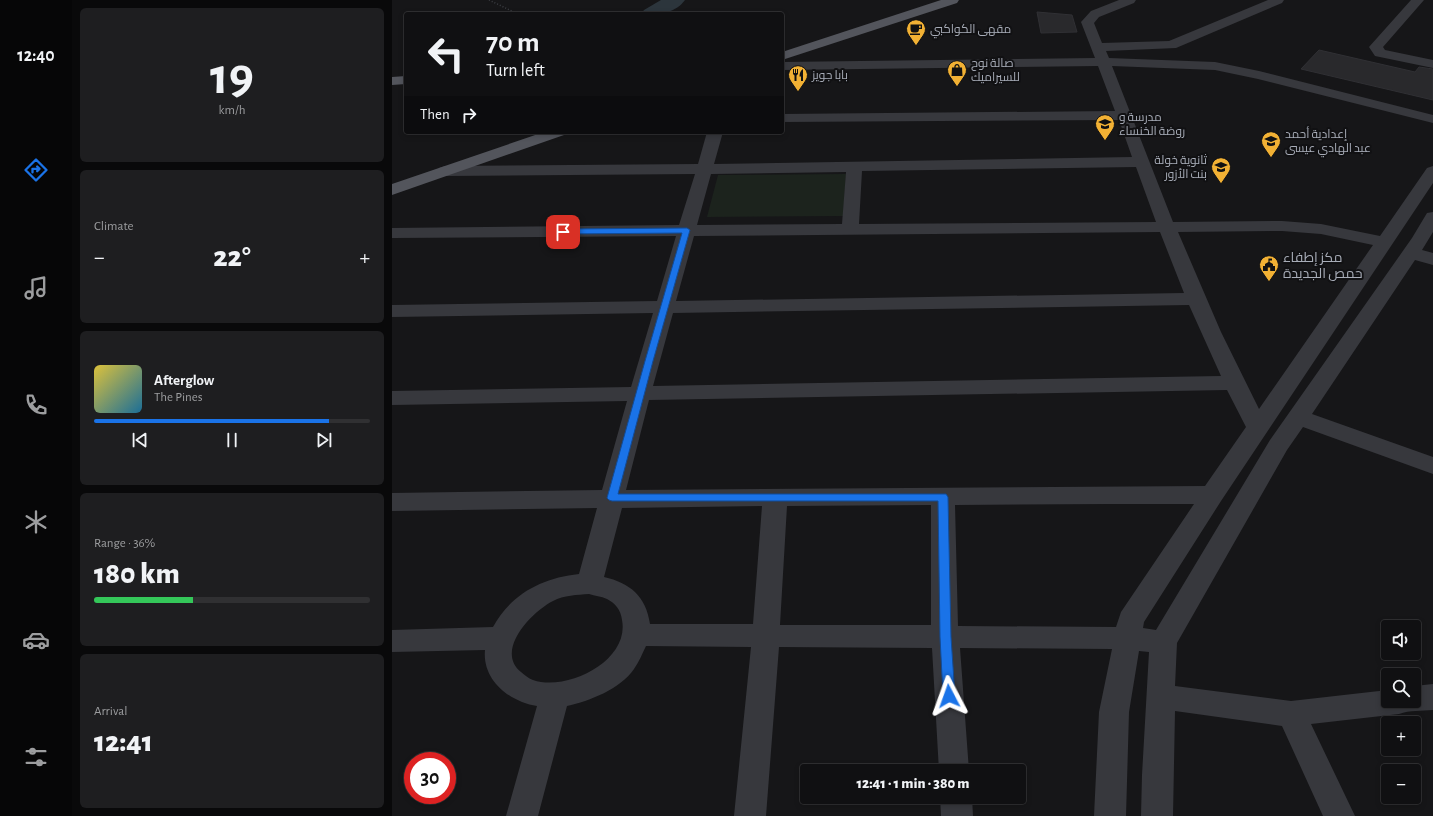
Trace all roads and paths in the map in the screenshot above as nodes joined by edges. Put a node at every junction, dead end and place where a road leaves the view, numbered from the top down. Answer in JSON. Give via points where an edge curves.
{"nodes":[{"id":1,"x":489,"y":0,"type":"edge"},
{"id":2,"x":926,"y":0,"type":"edge"},
{"id":3,"x":953,"y":0,"type":"edge"},
{"id":4,"x":1130,"y":0,"type":"edge"},
{"id":5,"x":1278,"y":0,"type":"edge"},
{"id":6,"x":1418,"y":0,"type":"edge"},
{"id":7,"x":514,"y":12,"type":"edge"},
{"id":8,"x":784,"y":45,"type":"edge"},
{"id":9,"x":784,"y":55,"type":"edge"},
{"id":10,"x":1103,"y":60,"type":"junction"},
{"id":11,"x":1433,"y":64,"type":"edge"},
{"id":12,"x":784,"y":66,"type":"edge"},
{"id":13,"x":392,"y":74,"type":"edge"},
{"id":14,"x":404,"y":74,"type":"edge"},
{"id":15,"x":784,"y":74,"type":"edge"},
{"id":16,"x":404,"y":80,"type":"edge"},
{"id":17,"x":392,"y":81,"type":"edge"},
{"id":18,"x":1124,"y":115,"type":"junction"},
{"id":19,"x":784,"y":118,"type":"edge"},
{"id":20,"x":1433,"y":119,"type":"edge"},
{"id":21,"x":1433,"y":126,"type":"edge"},
{"id":22,"x":522,"y":134,"type":"edge"},
{"id":23,"x":553,"y":134,"type":"edge"},
{"id":24,"x":714,"y":134,"type":"edge"},
{"id":25,"x":1142,"y":162,"type":"junction"},
{"id":26,"x":854,"y":166,"type":"junction"},
{"id":27,"x":704,"y":169,"type":"junction"},
{"id":28,"x":445,"y":171,"type":"junction"},
{"id":29,"x":1433,"y":171,"type":"edge"},
{"id":30,"x":392,"y":179,"type":"edge"},
{"id":31,"x":392,"y":190,"type":"edge"},
{"id":32,"x":1433,"y":217,"type":"edge"},
{"id":33,"x":1166,"y":226,"type":"junction"},
{"id":34,"x":850,"y":229,"type":"junction"},
{"id":35,"x":687,"y":230,"type":"junction"},
{"id":36,"x":392,"y":233,"type":"edge"},
{"id":37,"x":1385,"y":242,"type":"junction"},
{"id":38,"x":1422,"y":256,"type":"edge"},
{"id":39,"x":1196,"y":299,"type":"junction"},
{"id":40,"x":665,"y":307,"type":"junction"},
{"id":41,"x":392,"y":311,"type":"edge"},
{"id":42,"x":1234,"y":383,"type":"junction"},
{"id":43,"x":640,"y":394,"type":"junction"},
{"id":44,"x":392,"y":398,"type":"edge"},
{"id":45,"x":1298,"y":417,"type":"junction"},
{"id":46,"x":1258,"y":428,"type":"junction"},
{"id":47,"x":1433,"y":466,"type":"edge"},
{"id":48,"x":1212,"y":495,"type":"junction"},
{"id":49,"x":943,"y":497,"type":"junction"},
{"id":50,"x":612,"y":498,"type":"junction"},
{"id":51,"x":775,"y":498,"type":"junction"},
{"id":52,"x":392,"y":502,"type":"edge"},
{"id":53,"x":589,"y":584,"type":"junction"},
{"id":54,"x":637,"y":636,"type":"junction"},
{"id":55,"x":766,"y":636,"type":"junction"},
{"id":56,"x":945,"y":637,"type":"junction"},
{"id":57,"x":501,"y":638,"type":"junction"},
{"id":58,"x":1128,"y":638,"type":"junction"},
{"id":59,"x":392,"y":641,"type":"edge"},
{"id":60,"x":1163,"y":642,"type":"junction"},
{"id":61,"x":554,"y":696,"type":"junction"},
{"id":62,"x":1160,"y":696,"type":"junction"},
{"id":63,"x":1433,"y":697,"type":"edge"},
{"id":64,"x":1421,"y":698,"type":"edge"},
{"id":65,"x":1381,"y":703,"type":"edge"},
{"id":66,"x":1291,"y":714,"type":"junction"},
{"id":67,"x":954,"y":764,"type":"edge"},
{"id":68,"x":956,"y":804,"type":"edge"},
{"id":69,"x":522,"y":816,"type":"edge"},
{"id":70,"x":750,"y":816,"type":"edge"},
{"id":71,"x":957,"y":816,"type":"edge"},
{"id":72,"x":1110,"y":816,"type":"edge"},
{"id":73,"x":1157,"y":816,"type":"edge"},
{"id":74,"x":1339,"y":816,"type":"edge"}],
"edges":[{"from":1,"to":7,"type":"path"},
{"from":2,"to":8,"type":"main road"},
{"from":3,"to":9,"type":"main road"},
{"from":4,"to":10,"type":"street","via":[[1095,14],[1087,22]]},
{"from":5,"to":10,"type":"street","via":[[1171,45]]},
{"from":6,"to":11,"type":"street","via":[[1376,47],[1380,53]]},
{"from":10,"to":12,"type":"street"},
{"from":10,"to":15,"type":"street"},
{"from":10,"to":18,"type":"street"},
{"from":10,"to":20,"type":"street","via":[[1215,66]]},
{"from":10,"to":21,"type":"street","via":[[1198,71],[1263,83]]},
{"from":13,"to":14,"type":"main road"},
{"from":16,"to":17,"type":"main road"},
{"from":18,"to":19,"type":"street"},
{"from":18,"to":25,"type":"street"},
{"from":22,"to":30,"type":"main road"},
{"from":23,"to":28,"type":"main road"},
{"from":24,"to":27,"type":"street"},
{"from":25,"to":26,"type":"street"},
{"from":25,"to":33,"type":"street"},
{"from":26,"to":27,"type":"street"},
{"from":26,"to":34,"type":"street"},
{"from":27,"to":28,"type":"street"},
{"from":27,"to":35,"type":"street"},
{"from":28,"to":31,"type":"main road"},
{"from":29,"to":37,"type":"street"},
{"from":32,"to":38,"type":"street"},
{"from":33,"to":34,"type":"street"},
{"from":33,"to":37,"type":"street","via":[[1282,226],[1321,229]]},
{"from":33,"to":39,"type":"street"},
{"from":34,"to":35,"type":"street"},
{"from":35,"to":36,"type":"street"},
{"from":35,"to":40,"type":"street"},
{"from":37,"to":46,"type":"street"},
{"from":38,"to":45,"type":"street"},
{"from":39,"to":40,"type":"street"},
{"from":39,"to":42,"type":"street"},
{"from":40,"to":41,"type":"street"},
{"from":40,"to":43,"type":"street"},
{"from":42,"to":43,"type":"street"},
{"from":42,"to":46,"type":"street"},
{"from":43,"to":44,"type":"street"},
{"from":43,"to":50,"type":"street"},
{"from":45,"to":47,"type":"street"},
{"from":45,"to":60,"type":"street","via":[[1278,446]]},
{"from":46,"to":48,"type":"street"},
{"from":48,"to":49,"type":"street"},
{"from":48,"to":58,"type":"street","via":[[1131,620]]},
{"from":49,"to":51,"type":"street"},
{"from":49,"to":56,"type":"street"},
{"from":50,"to":51,"type":"street"},
{"from":50,"to":52,"type":"street"},
{"from":50,"to":53,"type":"street"},
{"from":51,"to":55,"type":"street"},
{"from":53,"to":54,"type":"street","via":[[614,590],[629,601],[637,617]]},
{"from":53,"to":57,"type":"street","via":[[566,586],[543,594],[523,607],[505,627]]},
{"from":54,"to":55,"type":"street"},
{"from":54,"to":61,"type":"street","via":[[623,662],[604,679],[580,691]]},
{"from":55,"to":56,"type":"street"},
{"from":55,"to":70,"type":"street"},
{"from":56,"to":58,"type":"street"},
{"from":56,"to":67,"type":"street"},
{"from":57,"to":59,"type":"street"},
{"from":57,"to":61,"type":"street","via":[[498,646],[499,665],[509,681],[527,692]]},
{"from":58,"to":60,"type":"street"},
{"from":58,"to":72,"type":"street","via":[[1114,712]]},
{"from":60,"to":62,"type":"street"},
{"from":61,"to":69,"type":"street"},
{"from":62,"to":66,"type":"street"},
{"from":62,"to":73,"type":"street"},
{"from":63,"to":64,"type":"street"},
{"from":65,"to":66,"type":"street"},
{"from":66,"to":74,"type":"street"},
{"from":68,"to":71,"type":"street"}]}
